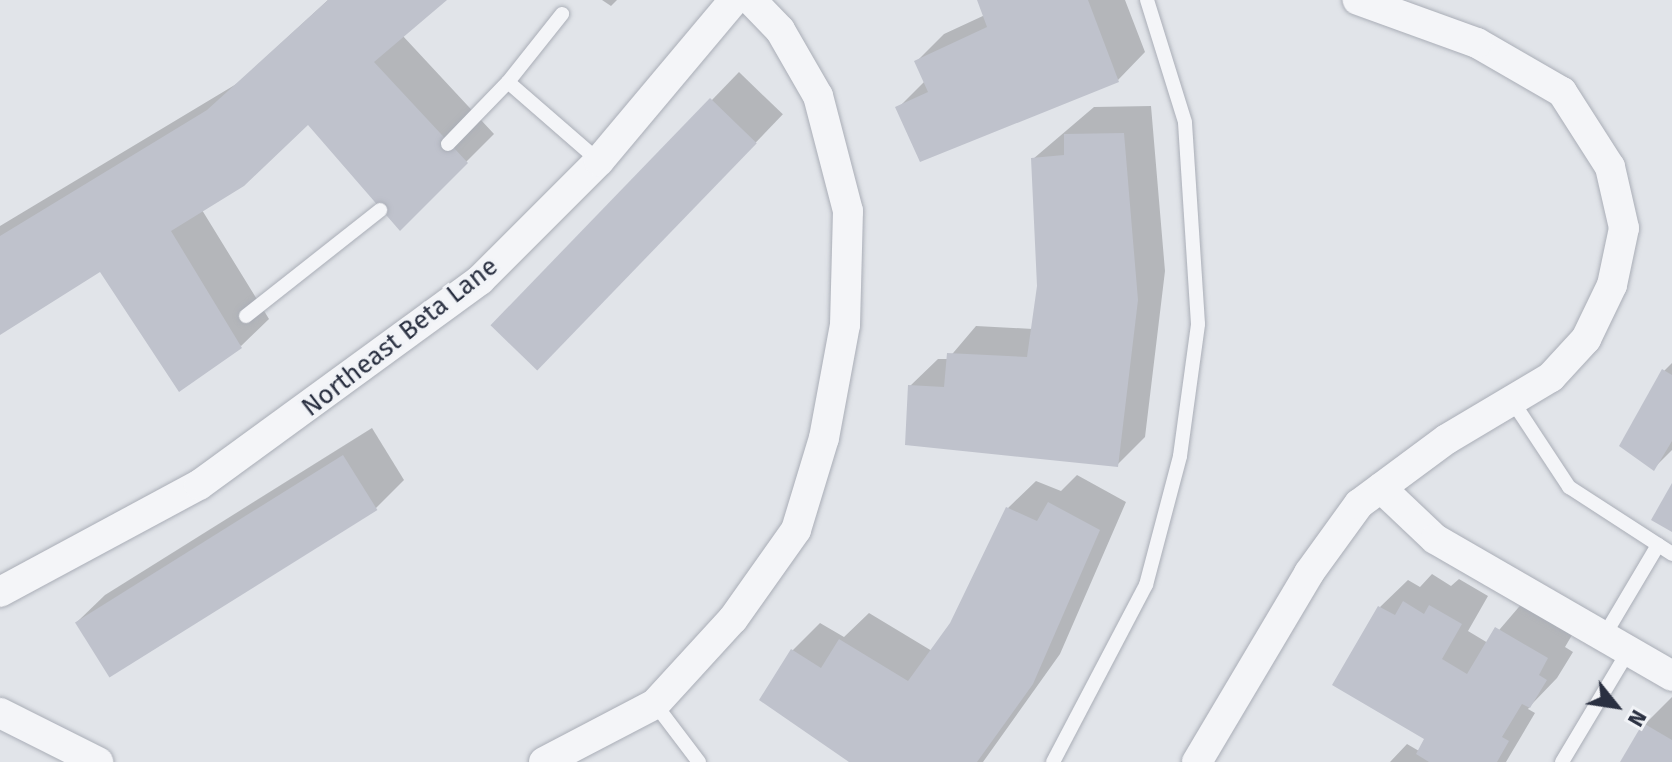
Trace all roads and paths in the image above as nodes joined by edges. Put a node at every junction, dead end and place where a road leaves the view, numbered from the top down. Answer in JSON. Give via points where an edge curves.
{"nodes":[{"id":1,"x":734,"y":0,"type":"edge"},
{"id":2,"x":751,"y":0,"type":"edge"},
{"id":3,"x":1147,"y":0,"type":"edge"},
{"id":4,"x":1358,"y":0,"type":"edge"},
{"id":5,"x":562,"y":14,"type":"dead end"},
{"id":6,"x":508,"y":82,"type":"junction"},
{"id":7,"x":448,"y":144,"type":"dead end"},
{"id":8,"x":599,"y":161,"type":"junction"},
{"id":9,"x":380,"y":210,"type":"dead end"},
{"id":10,"x":246,"y":316,"type":"dead end"},
{"id":11,"x":1513,"y":402,"type":"junction"},
{"id":12,"x":1381,"y":488,"type":"junction"},
{"id":13,"x":1658,"y":545,"type":"junction"},
{"id":14,"x":1672,"y":554,"type":"edge"},
{"id":15,"x":0,"y":592,"type":"edge"},
{"id":16,"x":1616,"y":643,"type":"junction"},
{"id":17,"x":1672,"y":676,"type":"edge"},
{"id":18,"x":655,"y":704,"type":"junction"},
{"id":19,"x":0,"y":713,"type":"edge"},
{"id":20,"x":98,"y":762,"type":"edge"},
{"id":21,"x":544,"y":762,"type":"edge"},
{"id":22,"x":699,"y":762,"type":"edge"},
{"id":23,"x":1053,"y":762,"type":"edge"},
{"id":24,"x":1197,"y":762,"type":"edge"},
{"id":25,"x":1562,"y":762,"type":"edge"}],
"edges":[{"from":1,"to":8,"type":"street","name":"Northeast Beta Lane"},
{"from":2,"to":18,"type":"street","via":[[780,30],[818,96],[848,211],[845,325],[824,438],[796,530],[733,619]]},
{"from":3,"to":23,"type":"lane","via":[[1185,122],[1198,324],[1180,456],[1146,585]]},
{"from":4,"to":11,"type":"street","via":[[1477,43],[1562,92],[1610,167],[1624,228],[1612,285],[1586,339],[1551,377]]},
{"from":5,"to":6,"type":"lane"},
{"from":6,"to":7,"type":"lane"},
{"from":6,"to":8,"type":"lane"},
{"from":8,"to":15,"type":"street","name":"Northeast Beta Lane","via":[[480,280],[314,406],[199,485]]},
{"from":9,"to":10,"type":"lane"},
{"from":11,"to":12,"type":"street","via":[[1447,439]]},
{"from":11,"to":13,"type":"lane","via":[[1569,487]]},
{"from":12,"to":16,"type":"street","via":[[1435,539]]},
{"from":12,"to":24,"type":"street","via":[[1359,504],[1309,573]]},
{"from":13,"to":14,"type":"lane"},
{"from":13,"to":16,"type":"lane"},
{"from":16,"to":17,"type":"street"},
{"from":16,"to":25,"type":"lane"},
{"from":18,"to":21,"type":"street"},
{"from":18,"to":22,"type":"lane"},
{"from":19,"to":20,"type":"street"}]}
